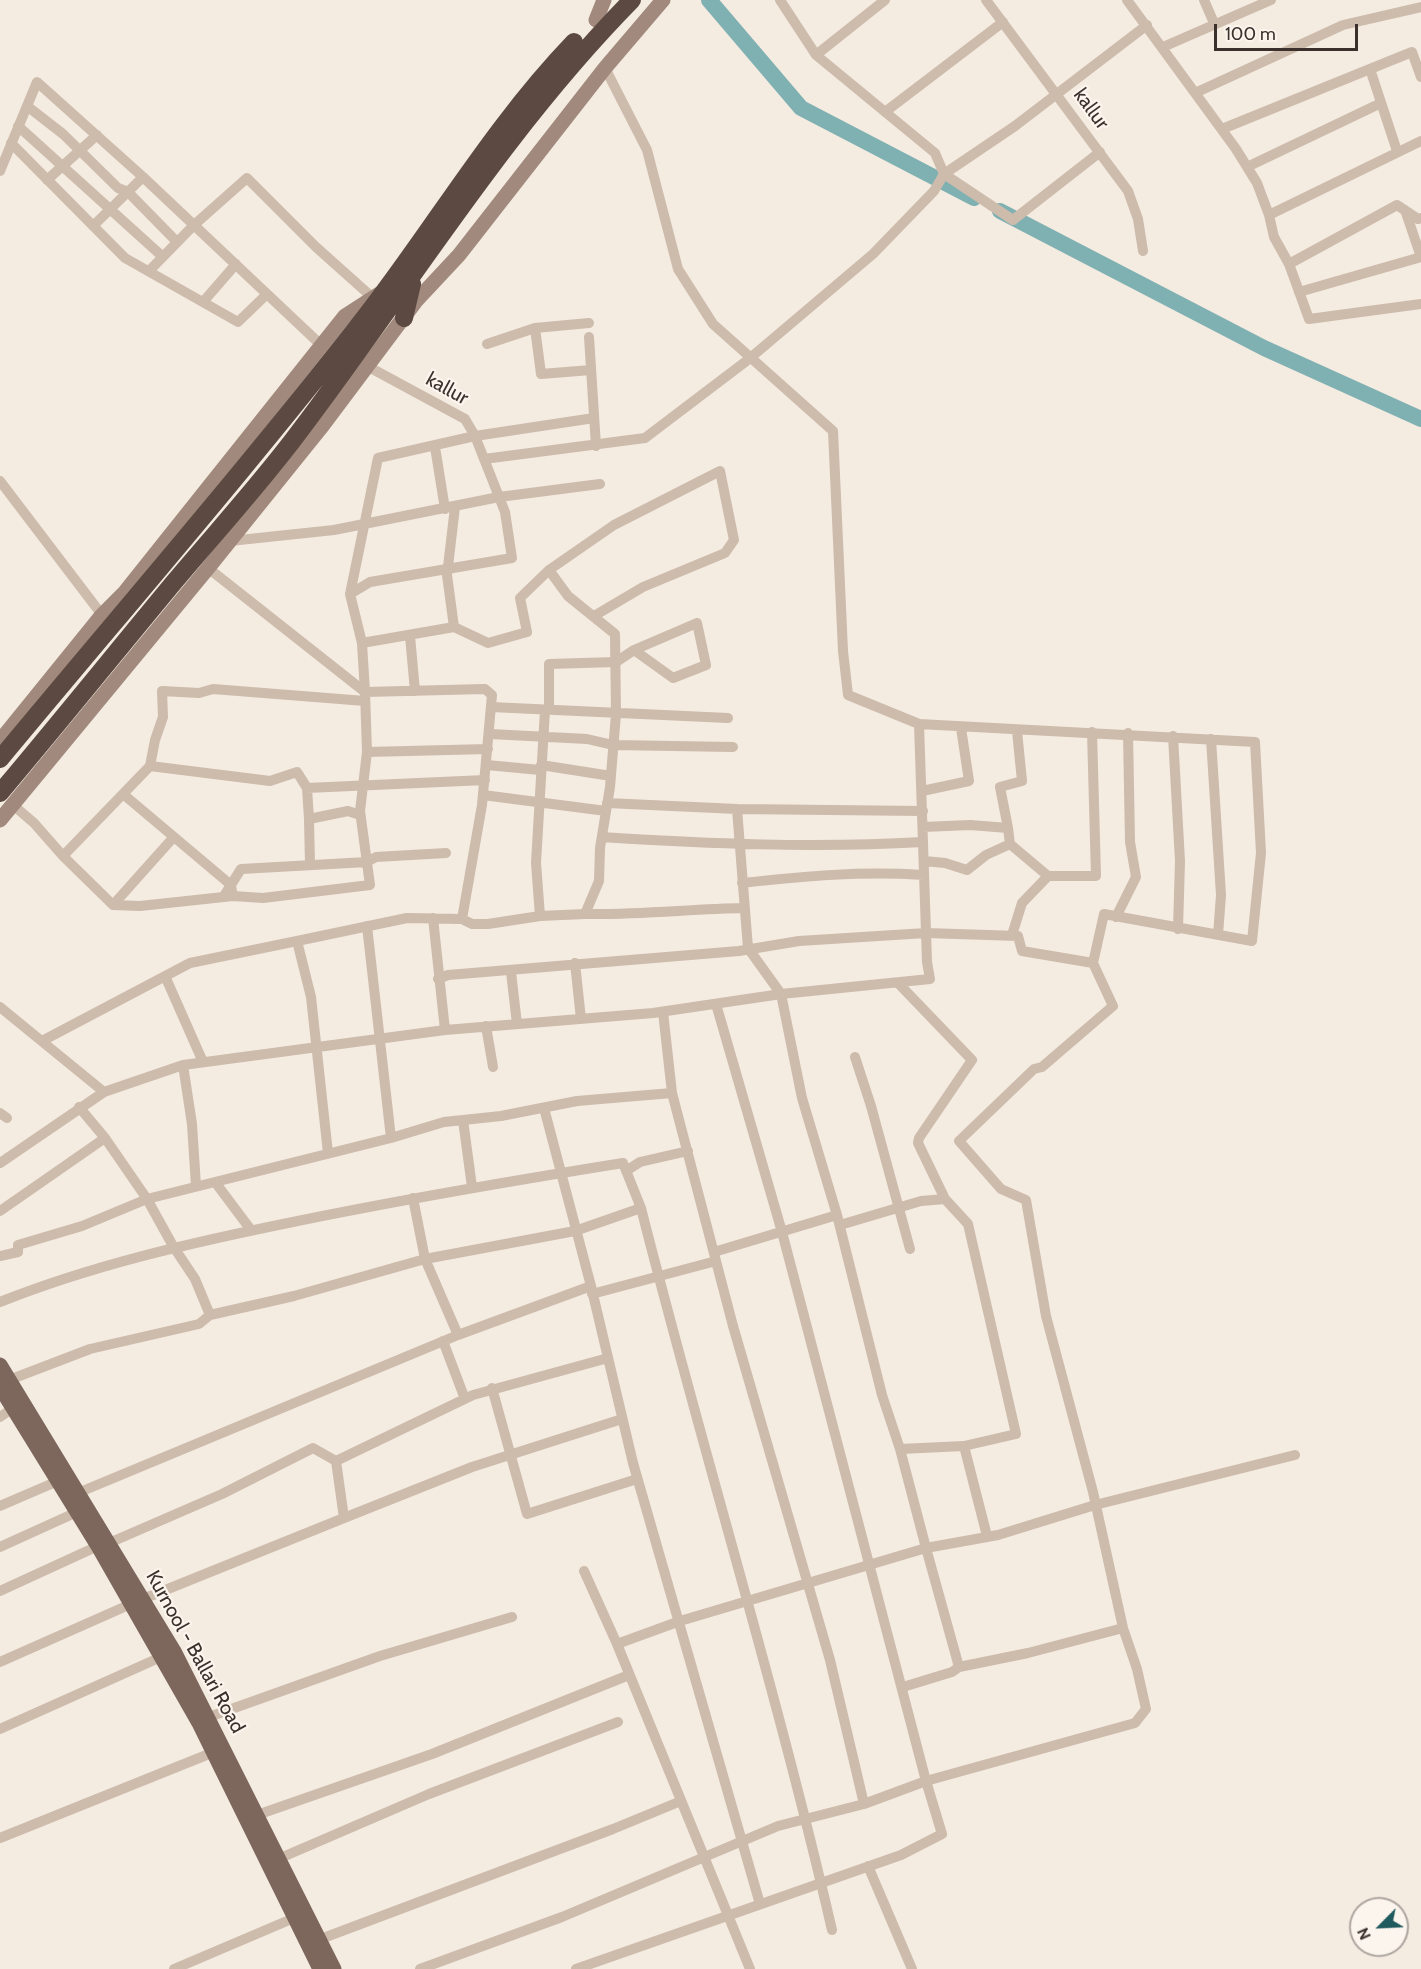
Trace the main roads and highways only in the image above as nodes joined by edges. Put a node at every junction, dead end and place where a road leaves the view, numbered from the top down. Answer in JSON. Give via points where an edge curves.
{"nodes":[{"id":1,"x":616,"y":0,"type":"edge"},
{"id":2,"x":632,"y":0,"type":"edge"},
{"id":3,"x":413,"y":277,"type":"junction"},
{"id":4,"x":404,"y":318,"type":"road end"},
{"id":5,"x":0,"y":759,"type":"edge"},
{"id":6,"x":6,"y":799,"type":"edge"},
{"id":7,"x":0,"y":1365,"type":"edge"},
{"id":8,"x":5,"y":1383,"type":"edge"},
{"id":9,"x":103,"y":1545,"type":"junction"},
{"id":10,"x":137,"y":1601,"type":"junction"},
{"id":11,"x":320,"y":1969,"type":"edge"},
{"id":12,"x":334,"y":1969,"type":"edge"}],
"edges":[{"from":1,"to":5,"type":"highway","via":[[521,104],[280,426]]},
{"from":2,"to":3,"type":"highway","via":[[539,103],[452,217]]},
{"from":3,"to":4,"type":"highway"},
{"from":3,"to":6,"type":"highway","via":[[298,434]]},
{"from":7,"to":8,"type":"main road","name":"Kurnool - Ballari Road"},
{"from":8,"to":9,"type":"main road","name":"Kurnool - Ballari Road","via":[[80,1492]]},
{"from":8,"to":9,"type":"main road","name":"Kurnool - Ballari Road","via":[[13,1408],[77,1512]]},
{"from":9,"to":10,"type":"main road","name":"Kurnool - Ballari Road"},
{"from":10,"to":11,"type":"main road","name":"Kurnool - Ballari Road","via":[[161,1658],[214,1752]]},
{"from":10,"to":12,"type":"main road","name":"Kurnool - Ballari Road","via":[[209,1717]]}]}
